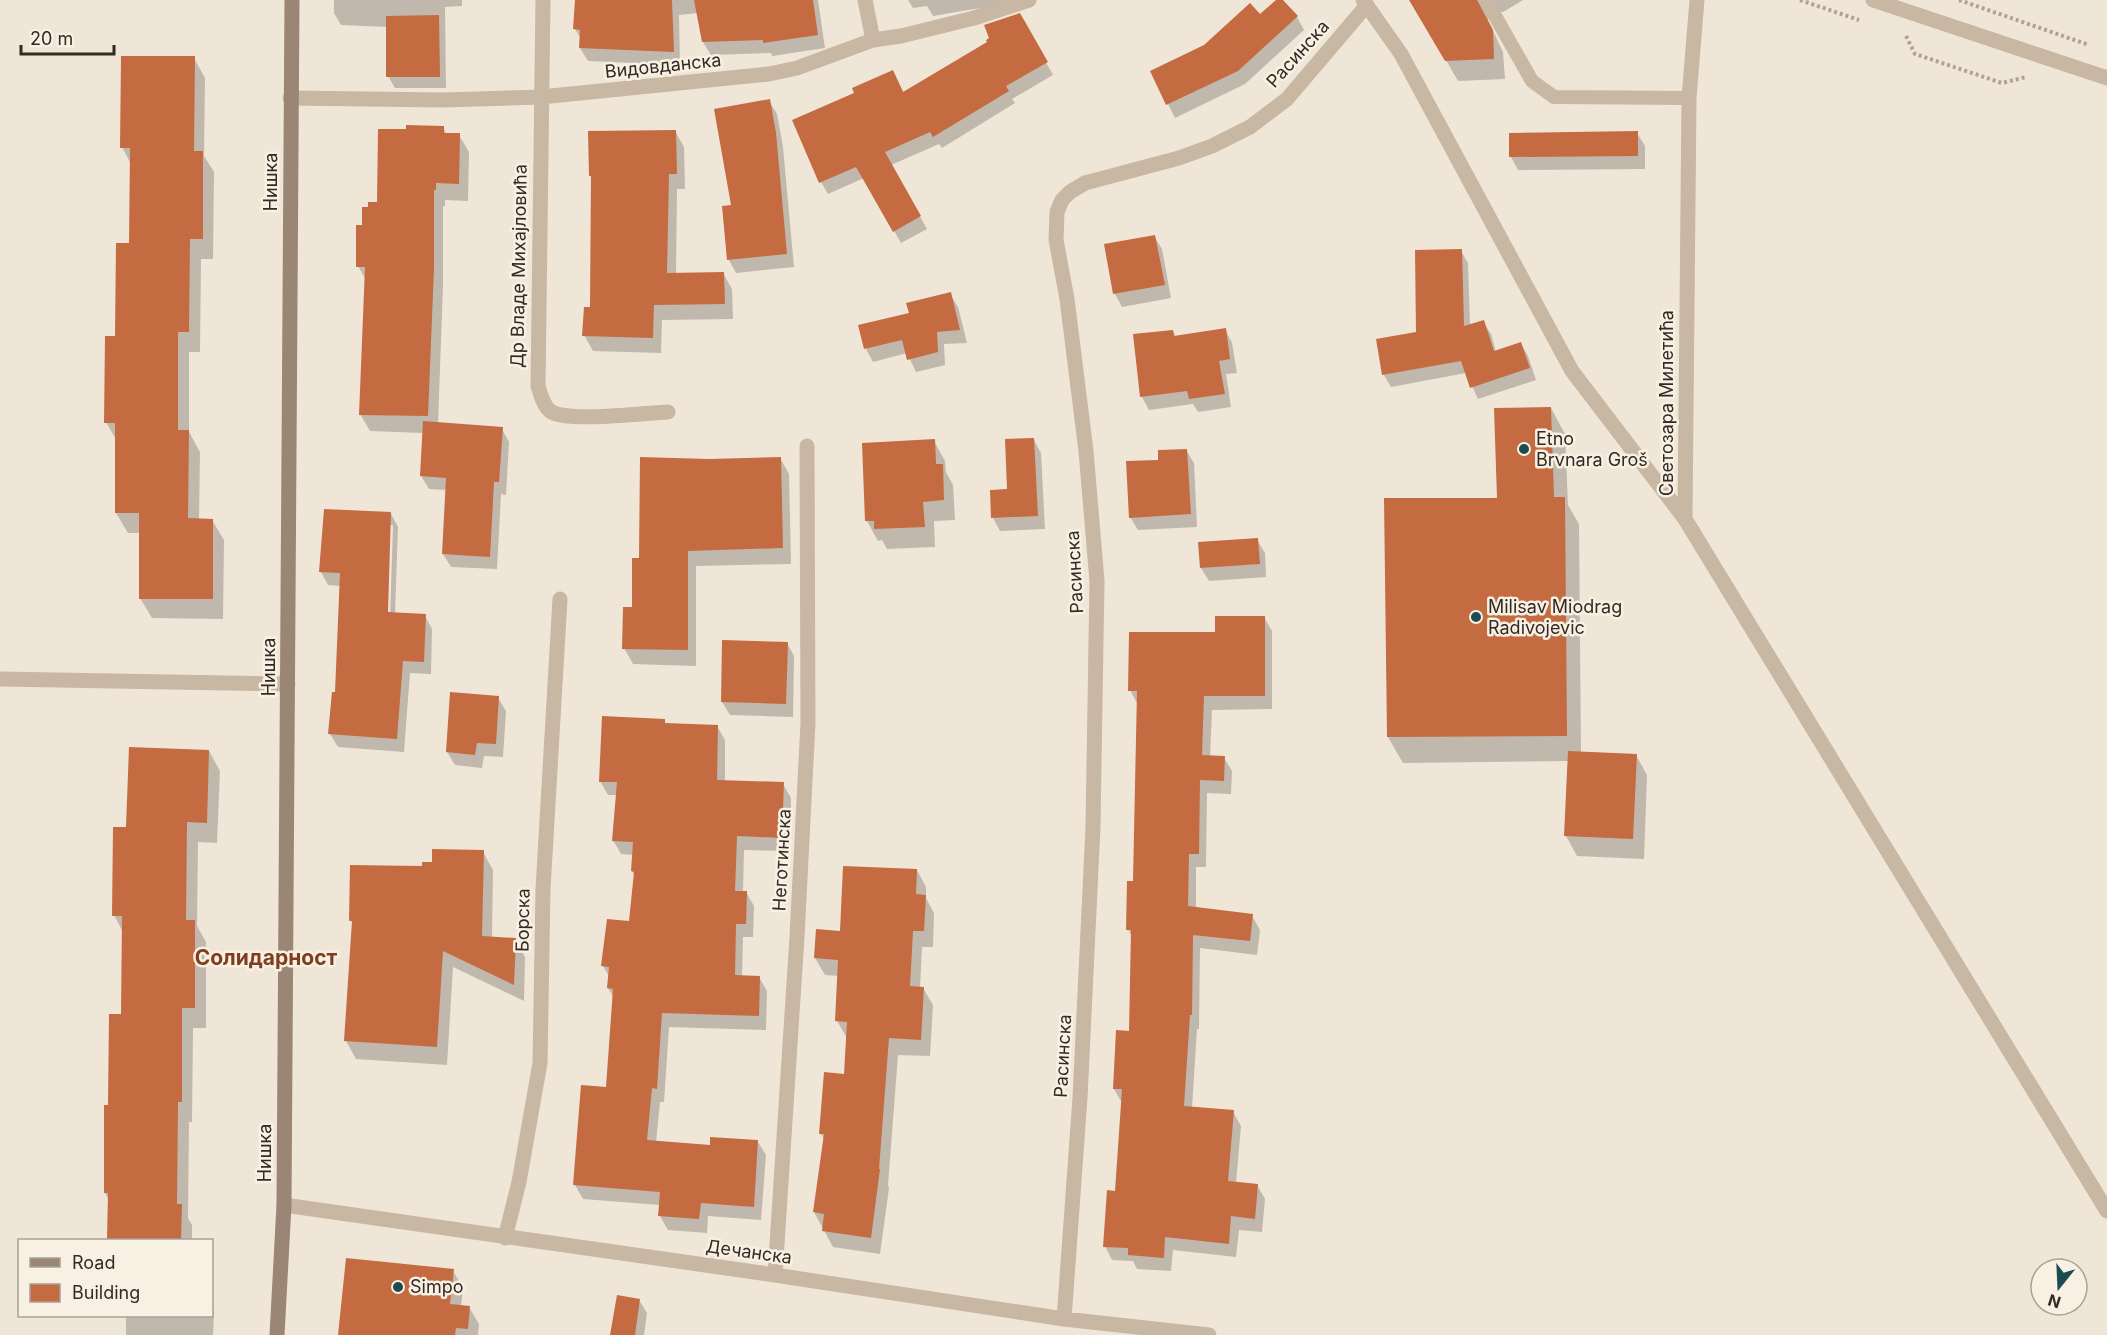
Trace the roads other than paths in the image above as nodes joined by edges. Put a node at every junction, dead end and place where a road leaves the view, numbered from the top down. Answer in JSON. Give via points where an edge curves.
{"nodes":[{"id":1,"x":292,"y":0,"type":"edge"},
{"id":2,"x":543,"y":0,"type":"edge"},
{"id":3,"x":865,"y":0,"type":"edge"},
{"id":4,"x":1029,"y":0,"type":"edge"},
{"id":5,"x":1486,"y":0,"type":"edge"},
{"id":6,"x":1697,"y":0,"type":"edge"},
{"id":7,"x":1873,"y":0,"type":"edge"},
{"id":8,"x":1365,"y":3,"type":"edge"},
{"id":9,"x":873,"y":40,"type":"junction"},
{"id":10,"x":2107,"y":78,"type":"edge"},
{"id":11,"x":541,"y":97,"type":"junction"},
{"id":12,"x":290,"y":98,"type":"junction"},
{"id":13,"x":1689,"y":98,"type":"junction"},
{"id":14,"x":668,"y":412,"type":"dead end"},
{"id":15,"x":807,"y":446,"type":"dead end"},
{"id":16,"x":1685,"y":519,"type":"junction"},
{"id":17,"x":560,"y":599,"type":"dead end"},
{"id":18,"x":0,"y":679,"type":"edge"},
{"id":19,"x":288,"y":684,"type":"junction"},
{"id":20,"x":284,"y":1205,"type":"junction"},
{"id":21,"x":2107,"y":1211,"type":"edge"},
{"id":22,"x":505,"y":1238,"type":"junction"},
{"id":23,"x":775,"y":1275,"type":"junction"},
{"id":24,"x":1064,"y":1319,"type":"junction"},
{"id":25,"x":277,"y":1335,"type":"edge"},
{"id":26,"x":1209,"y":1335,"type":"edge"}],
"edges":[{"from":1,"to":12,"type":"main road","name":"Нишка"},
{"from":2,"to":11,"type":"street","name":"Др Владе Михајловића"},
{"from":3,"to":9,"type":"street"},
{"from":4,"to":9,"type":"street","name":"Видовданска","via":[[974,18]]},
{"from":5,"to":13,"type":"lane","via":[[1532,81],[1554,97]]},
{"from":6,"to":13,"type":"street","name":"Светозара Милетића"},
{"from":7,"to":10,"type":"street"},
{"from":8,"to":16,"type":"street","name":"Светозара Милетића","via":[[1401,54],[1572,371]]},
{"from":8,"to":24,"type":"street","name":"Расинска","via":[[1287,99],[1250,127],[1179,158],[1085,183],[1062,200],[1057,212],[1056,240],[1086,451],[1096,581],[1092,850]]},
{"from":9,"to":11,"type":"street","name":"Видовданска","via":[[769,74]]},
{"from":11,"to":12,"type":"street","name":"Видовданска"},
{"from":11,"to":14,"type":"street","name":"Др Владе Михајловића","via":[[537,366],[538,386],[545,405],[552,413],[573,417]]},
{"from":12,"to":19,"type":"main road","name":"Нишка"},
{"from":13,"to":16,"type":"street","name":"Светозара Милетића"},
{"from":15,"to":23,"type":"street","name":"Неготинска","via":[[808,723]]},
{"from":16,"to":21,"type":"street"},
{"from":17,"to":22,"type":"street","name":"Борска","via":[[543,889],[540,1063]]},
{"from":18,"to":19,"type":"street"},
{"from":19,"to":20,"type":"main road","name":"Нишка"},
{"from":20,"to":22,"type":"street","name":"Дечанска"},
{"from":20,"to":25,"type":"main road","name":"Нишка"},
{"from":22,"to":23,"type":"street","name":"Дечанска"},
{"from":23,"to":24,"type":"street","name":"Дечанска"},
{"from":24,"to":26,"type":"street","name":"Дечанска"}]}
